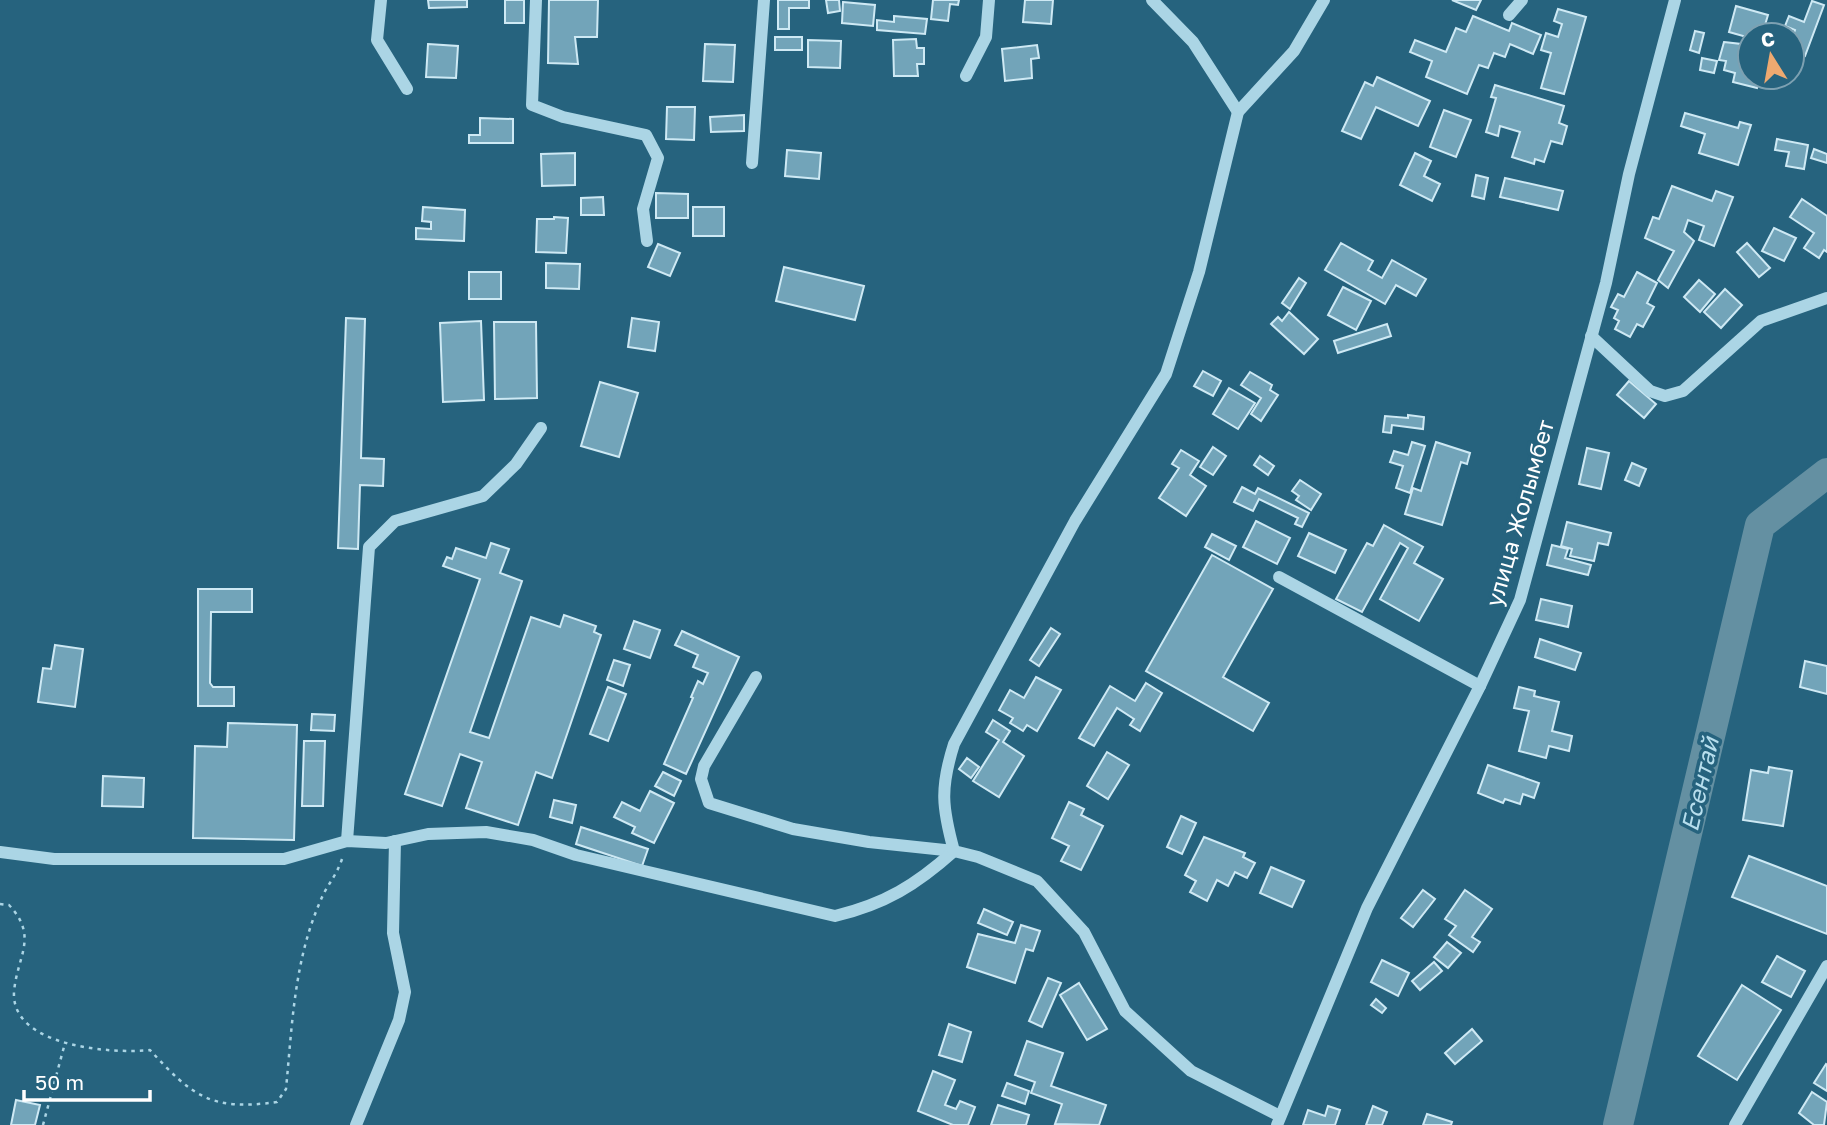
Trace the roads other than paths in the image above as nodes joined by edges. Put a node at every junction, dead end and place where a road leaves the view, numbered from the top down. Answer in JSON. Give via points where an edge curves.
{"nodes":[{"id":1,"x":381,"y":0,"type":"edge"},
{"id":2,"x":536,"y":0,"type":"edge"},
{"id":3,"x":764,"y":0,"type":"edge"},
{"id":4,"x":989,"y":0,"type":"edge"},
{"id":5,"x":1152,"y":0,"type":"edge"},
{"id":6,"x":1324,"y":0,"type":"edge"},
{"id":7,"x":1522,"y":0,"type":"edge"},
{"id":8,"x":1675,"y":0,"type":"edge"},
{"id":9,"x":1509,"y":15,"type":"dead end"},
{"id":10,"x":966,"y":76,"type":"dead end"},
{"id":11,"x":407,"y":89,"type":"dead end"},
{"id":12,"x":1238,"y":111,"type":"junction"},
{"id":13,"x":752,"y":163,"type":"dead end"},
{"id":14,"x":647,"y":241,"type":"dead end"},
{"id":15,"x":1827,"y":299,"type":"edge"},
{"id":16,"x":1591,"y":336,"type":"junction"},
{"id":17,"x":541,"y":428,"type":"dead end"},
{"id":18,"x":1279,"y":577,"type":"dead end"},
{"id":19,"x":756,"y":677,"type":"dead end"},
{"id":20,"x":1480,"y":686,"type":"junction"},
{"id":21,"x":347,"y":841,"type":"junction"},
{"id":22,"x":395,"y":841,"type":"junction"},
{"id":23,"x":954,"y":851,"type":"junction"},
{"id":24,"x":0,"y":852,"type":"edge"},
{"id":25,"x":1827,"y":966,"type":"edge"},
{"id":26,"x":1278,"y":1121,"type":"edge"},
{"id":27,"x":356,"y":1125,"type":"edge"},
{"id":28,"x":1735,"y":1125,"type":"edge"}],
"edges":[{"from":1,"to":11,"type":"street","via":[[377,40]]},
{"from":2,"to":14,"type":"street","via":[[532,105],[563,117],[646,135],[658,158],[643,209]]},
{"from":3,"to":13,"type":"street"},
{"from":4,"to":10,"type":"street","via":[[986,37]]},
{"from":5,"to":12,"type":"street","via":[[1193,42]]},
{"from":6,"to":12,"type":"street","via":[[1294,51]]},
{"from":7,"to":9,"type":"street"},
{"from":8,"to":16,"type":"street","name":"улица Жолымбет"},
{"from":12,"to":23,"type":"street","via":[[1199,272],[1166,374],[1075,521],[954,744],[943,779],[943,810]]},
{"from":15,"to":16,"type":"street","via":[[1762,321],[1683,391],[1665,396],[1650,391]]},
{"from":16,"to":20,"type":"street","name":"улица Жолымбет","via":[[1520,600]]},
{"from":17,"to":21,"type":"street","via":[[516,464],[483,496],[395,521],[369,547]]},
{"from":18,"to":20,"type":"street"},
{"from":19,"to":23,"type":"street","via":[[705,766],[701,779],[709,803],[793,829]]},
{"from":20,"to":26,"type":"street","name":"улица Жолымбет","via":[[1367,908]]},
{"from":21,"to":22,"type":"street"},
{"from":21,"to":24,"type":"street","via":[[284,859],[54,859]]},
{"from":22,"to":23,"type":"street","via":[[428,834],[486,832],[533,840],[576,855],[835,916],[865,909],[920,882]]},
{"from":22,"to":27,"type":"street","via":[[393,933],[405,992],[399,1020]]},
{"from":23,"to":26,"type":"street","via":[[1037,881],[1084,932],[1125,1011],[1191,1071]]},
{"from":25,"to":28,"type":"street"}]}
